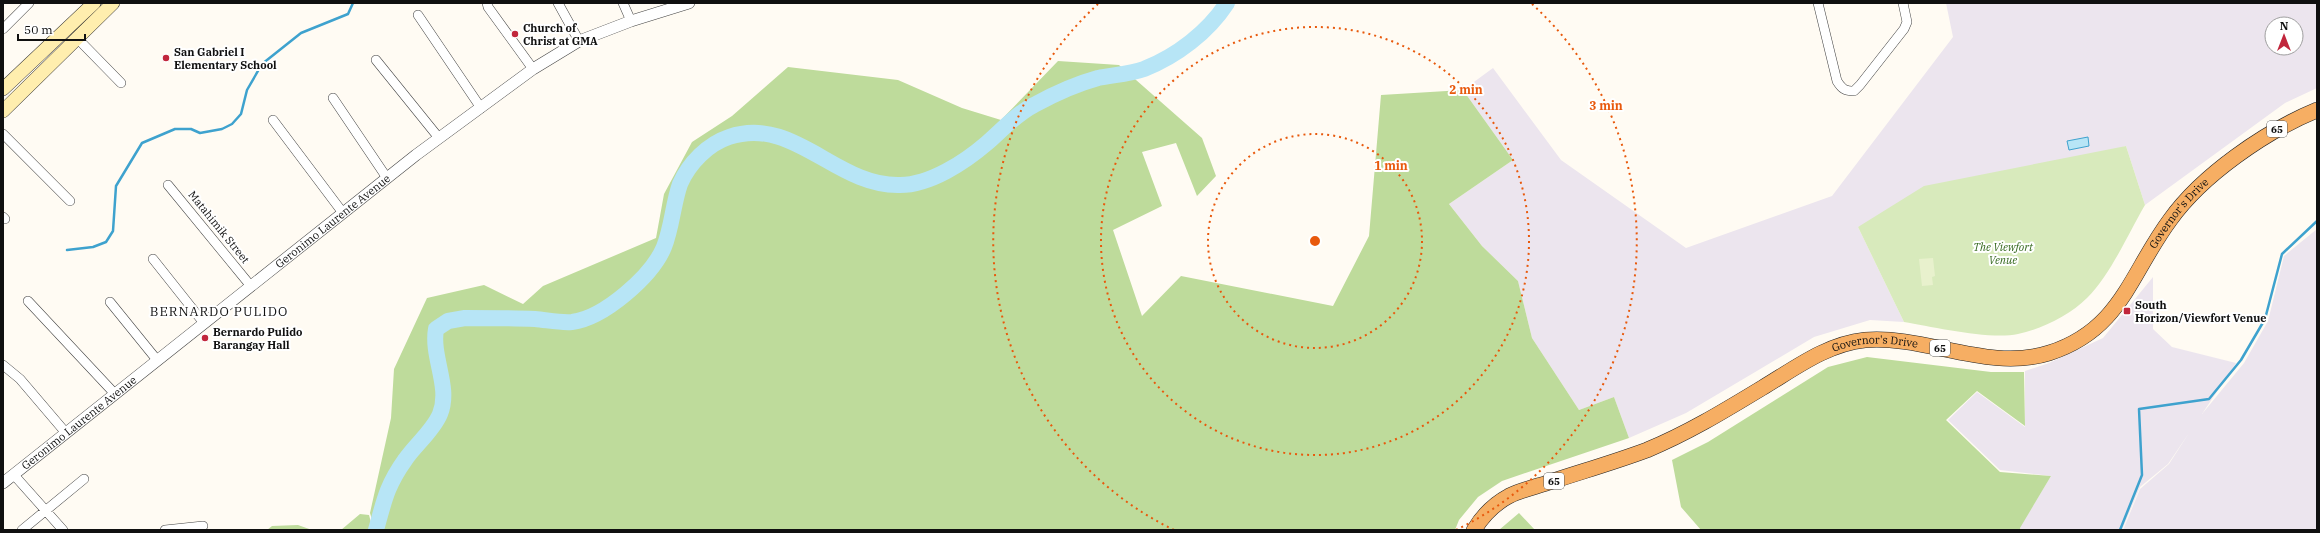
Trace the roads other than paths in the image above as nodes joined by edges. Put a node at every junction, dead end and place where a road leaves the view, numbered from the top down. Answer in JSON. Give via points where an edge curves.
{"nodes":[{"id":1,"x":29,"y":3,"type":"edge"},
{"id":2,"x":94,"y":3,"type":"edge"},
{"id":3,"x":113,"y":3,"type":"edge"},
{"id":4,"x":487,"y":3,"type":"edge"},
{"id":5,"x":558,"y":3,"type":"edge"},
{"id":6,"x":623,"y":3,"type":"edge"},
{"id":7,"x":688,"y":3,"type":"edge"},
{"id":8,"x":1818,"y":3,"type":"edge"},
{"id":9,"x":1903,"y":3,"type":"edge"},
{"id":10,"x":418,"y":14,"type":"dead end"},
{"id":11,"x":631,"y":21,"type":"junction"},
{"id":12,"x":3,"y":29,"type":"edge"},
{"id":13,"x":76,"y":37,"type":"junction"},
{"id":14,"x":579,"y":41,"type":"junction"},
{"id":15,"x":376,"y":60,"type":"dead end"},
{"id":16,"x":533,"y":70,"type":"junction"},
{"id":17,"x":19,"y":73,"type":"junction"},
{"id":18,"x":121,"y":82,"type":"dead end"},
{"id":19,"x":28,"y":84,"type":"junction"},
{"id":20,"x":3,"y":89,"type":"edge"},
{"id":21,"x":333,"y":98,"type":"dead end"},
{"id":22,"x":481,"y":108,"type":"junction"},
{"id":23,"x":2317,"y":110,"type":"edge"},
{"id":24,"x":3,"y":111,"type":"edge"},
{"id":25,"x":273,"y":120,"type":"dead end"},
{"id":26,"x":3,"y":134,"type":"edge"},
{"id":27,"x":439,"y":138,"type":"junction"},
{"id":28,"x":388,"y":178,"type":"junction"},
{"id":29,"x":168,"y":184,"type":"dead end"},
{"id":30,"x":70,"y":201,"type":"dead end"},
{"id":31,"x":343,"y":213,"type":"junction"},
{"id":32,"x":153,"y":259,"type":"dead end"},
{"id":33,"x":250,"y":285,"type":"junction"},
{"id":34,"x":28,"y":301,"type":"dead end"},
{"id":35,"x":110,"y":302,"type":"dead end"},
{"id":36,"x":203,"y":322,"type":"junction"},
{"id":37,"x":157,"y":360,"type":"junction"},
{"id":38,"x":3,"y":365,"type":"edge"},
{"id":39,"x":115,"y":394,"type":"junction"},
{"id":40,"x":66,"y":433,"type":"junction"},
{"id":41,"x":14,"y":475,"type":"junction"},
{"id":42,"x":84,"y":479,"type":"dead end"},
{"id":43,"x":3,"y":483,"type":"edge"},
{"id":44,"x":46,"y":511,"type":"junction"},
{"id":45,"x":203,"y":526,"type":"dead end"},
{"id":46,"x":22,"y":530,"type":"edge"},
{"id":47,"x":63,"y":530,"type":"edge"},
{"id":48,"x":165,"y":530,"type":"edge"},
{"id":49,"x":1474,"y":530,"type":"edge"}],
"edges":[{"from":1,"to":12,"type":"street"},
{"from":2,"to":17,"type":"main road"},
{"from":3,"to":13,"type":"main road"},
{"from":4,"to":16,"type":"street"},
{"from":5,"to":14,"type":"street"},
{"from":6,"to":11,"type":"street"},
{"from":7,"to":11,"type":"street","name":"Geronimo Laurente Avenue"},
{"from":8,"to":9,"type":"street","via":[[1837,81],[1841,88],[1846,90],[1854,90],[1860,85],[1904,29],[1906,22]]},
{"from":10,"to":22,"type":"street"},
{"from":11,"to":14,"type":"street","name":"Geronimo Laurente Avenue"},
{"from":13,"to":18,"type":"street"},
{"from":13,"to":19,"type":"main road"},
{"from":14,"to":16,"type":"street","name":"Geronimo Laurente Avenue"},
{"from":15,"to":27,"type":"street"},
{"from":16,"to":22,"type":"street","name":"Geronimo Laurente Avenue"},
{"from":17,"to":19,"type":"main road"},
{"from":17,"to":20,"type":"main road"},
{"from":19,"to":24,"type":"main road"},
{"from":21,"to":28,"type":"street"},
{"from":22,"to":27,"type":"street","name":"Geronimo Laurente Avenue"},
{"from":23,"to":49,"type":"highway","name":"Governor's Drive","number":"65","via":[[2270,133],[2206,182],[2169,220],[2118,306],[2099,326],[2062,348],[2044,354],[2011,358],[1891,341],[1866,340],[1842,344],[1820,354],[1696,427],[1646,450],[1510,495],[1481,518]]},
{"from":25,"to":31,"type":"street"},
{"from":26,"to":30,"type":"street"},
{"from":27,"to":28,"type":"street","name":"Geronimo Laurente Avenue"},
{"from":28,"to":31,"type":"street","name":"Geronimo Laurente Avenue"},
{"from":29,"to":33,"type":"street","name":"Matahimik Street"},
{"from":31,"to":33,"type":"street","name":"Geronimo Laurente Avenue"},
{"from":32,"to":36,"type":"street"},
{"from":33,"to":36,"type":"street","name":"Geronimo Laurente Avenue"},
{"from":34,"to":39,"type":"street"},
{"from":35,"to":37,"type":"street"},
{"from":36,"to":37,"type":"street","name":"Geronimo Laurente Avenue"},
{"from":37,"to":39,"type":"street","name":"Geronimo Laurente Avenue"},
{"from":38,"to":40,"type":"street","via":[[20,379]]},
{"from":39,"to":40,"type":"street","name":"Geronimo Laurente Avenue"},
{"from":40,"to":41,"type":"street","name":"Geronimo Laurente Avenue"},
{"from":41,"to":43,"type":"street","name":"Geronimo Laurente Avenue"},
{"from":41,"to":44,"type":"street"},
{"from":42,"to":44,"type":"street"},
{"from":44,"to":46,"type":"street"},
{"from":44,"to":47,"type":"street"},
{"from":45,"to":48,"type":"street"}]}
